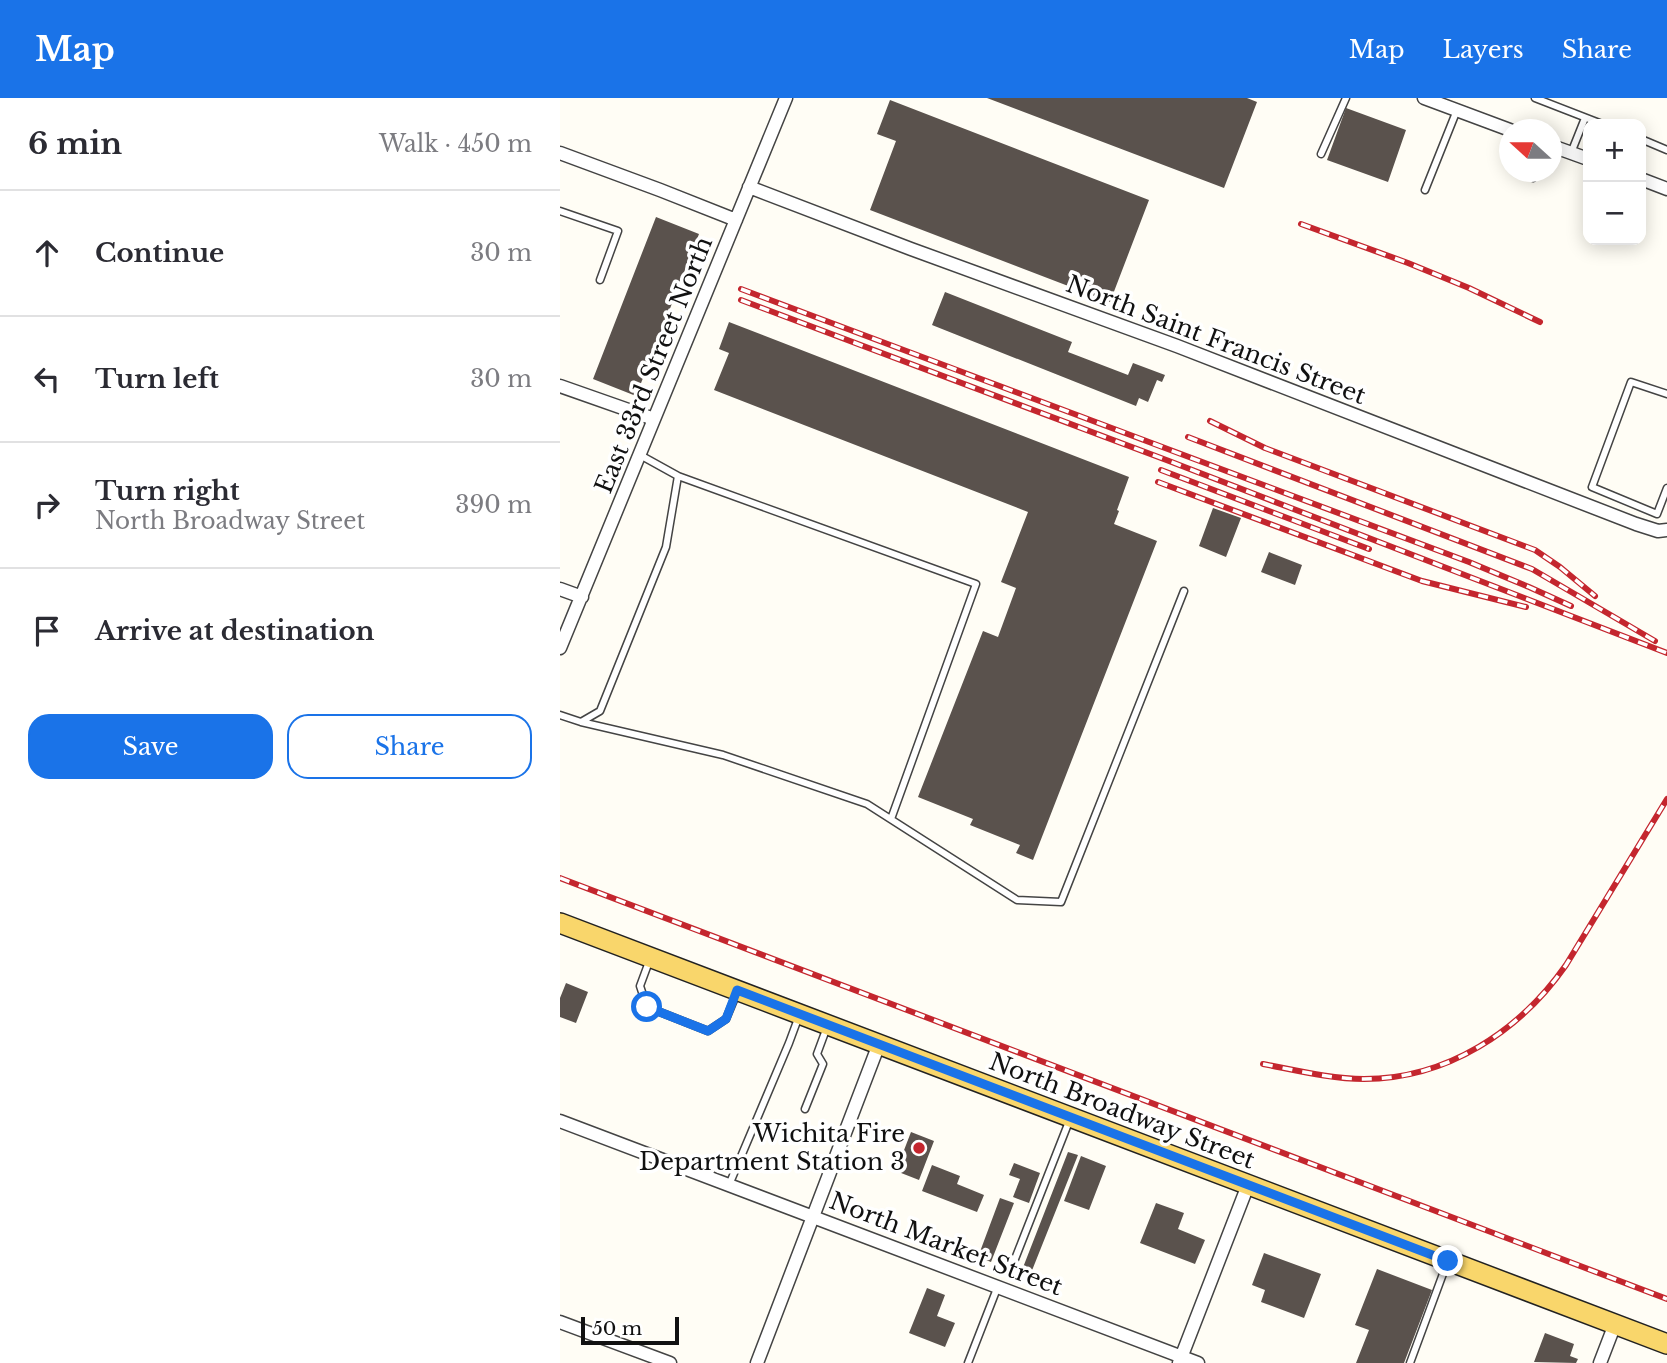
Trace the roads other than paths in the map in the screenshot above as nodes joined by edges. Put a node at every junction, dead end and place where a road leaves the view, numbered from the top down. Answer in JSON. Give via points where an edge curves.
{"nodes":[{"id":1,"x":786,"y":98,"type":"edge"},
{"id":2,"x":1346,"y":98,"type":"edge"},
{"id":3,"x":1424,"y":98,"type":"edge"},
{"id":4,"x":1535,"y":98,"type":"edge"},
{"id":5,"x":1457,"y":110,"type":"junction"},
{"id":6,"x":1586,"y":118,"type":"joint"},
{"id":7,"x":1499,"y":126,"type":"edge"},
{"id":8,"x":1646,"y":141,"type":"edge"},
{"id":9,"x":1667,"y":149,"type":"edge"},
{"id":10,"x":1562,"y":150,"type":"edge"},
{"id":11,"x":560,"y":153,"type":"edge"},
{"id":12,"x":1571,"y":153,"type":"junction"},
{"id":13,"x":1321,"y":154,"type":"dead end"},
{"id":14,"x":1583,"y":157,"type":"edge"},
{"id":15,"x":1646,"y":181,"type":"edge"},
{"id":16,"x":749,"y":187,"type":"junction"},
{"id":17,"x":1667,"y":189,"type":"edge"},
{"id":18,"x":1425,"y":190,"type":"dead end"},
{"id":19,"x":560,"y":211,"type":"edge"},
{"id":20,"x":736,"y":220,"type":"junction"},
{"id":21,"x":600,"y":280,"type":"dead end"},
{"id":22,"x":560,"y":386,"type":"edge"},
{"id":23,"x":1667,"y":394,"type":"edge"},
{"id":24,"x":654,"y":419,"type":"junction"},
{"id":25,"x":640,"y":455,"type":"junction"},
{"id":26,"x":678,"y":476,"type":"junction"},
{"id":27,"x":1667,"y":488,"type":"edge"},
{"id":28,"x":1667,"y":530,"type":"edge"},
{"id":29,"x":560,"y":589,"type":"edge"},
{"id":30,"x":1184,"y":591,"type":"dead end"},
{"id":31,"x":582,"y":597,"type":"junction"},
{"id":32,"x":560,"y":648,"type":"edge"},
{"id":33,"x":560,"y":715,"type":"edge"},
{"id":34,"x":581,"y":722,"type":"junction"},
{"id":35,"x":891,"y":819,"type":"junction"},
{"id":36,"x":560,"y":923,"type":"edge"},
{"id":37,"x":651,"y":958,"type":"junction"},
{"id":38,"x":737,"y":990,"type":"junction"},
{"id":39,"x":800,"y":1014,"type":"junction"},
{"id":40,"x":828,"y":1025,"type":"junction"},
{"id":41,"x":879,"y":1044,"type":"junction"},
{"id":42,"x":805,"y":1109,"type":"dead end"},
{"id":43,"x":1070,"y":1117,"type":"junction"},
{"id":44,"x":560,"y":1121,"type":"edge"},
{"id":45,"x":729,"y":1185,"type":"junction"},
{"id":46,"x":1248,"y":1185,"type":"junction"},
{"id":47,"x":813,"y":1216,"type":"junction"},
{"id":48,"x":1448,"y":1261,"type":"junction"},
{"id":49,"x":1013,"y":1264,"type":"dead end"},
{"id":50,"x":998,"y":1286,"type":"junction"},
{"id":51,"x":560,"y":1322,"type":"edge"},
{"id":52,"x":1615,"y":1324,"type":"junction"},
{"id":53,"x":1667,"y":1344,"type":"edge"},
{"id":54,"x":1180,"y":1360,"type":"edge"},
{"id":55,"x":670,"y":1363,"type":"edge"},
{"id":56,"x":757,"y":1363,"type":"edge"},
{"id":57,"x":968,"y":1363,"type":"edge"},
{"id":58,"x":1198,"y":1363,"type":"edge"},
{"id":59,"x":1410,"y":1363,"type":"edge"},
{"id":60,"x":1600,"y":1363,"type":"edge"}],
"edges":[{"from":1,"to":16,"type":"street","name":"East 33rd Street North"},
{"from":2,"to":13,"type":"lane"},
{"from":3,"to":5,"type":"street"},
{"from":4,"to":6,"type":"lane"},
{"from":5,"to":7,"type":"street"},
{"from":5,"to":18,"type":"lane"},
{"from":6,"to":12,"type":"lane"},
{"from":8,"to":9,"type":"lane"},
{"from":10,"to":12,"type":"street"},
{"from":11,"to":20,"type":"street"},
{"from":12,"to":14,"type":"street"},
{"from":15,"to":17,"type":"street"},
{"from":16,"to":20,"type":"street","name":"East 33rd Street North"},
{"from":16,"to":28,"type":"street","name":"North Saint Francis Street","via":[[1636,524]]},
{"from":19,"to":21,"type":"lane","via":[[618,231]]},
{"from":20,"to":24,"type":"street","name":"East 33rd Street North"},
{"from":22,"to":24,"type":"street"},
{"from":23,"to":27,"type":"lane","via":[[1631,382],[1592,487],[1657,514]]},
{"from":24,"to":25,"type":"street","name":"East 33rd Street North"},
{"from":25,"to":26,"type":"lane"},
{"from":25,"to":31,"type":"street","name":"East 33rd Street North"},
{"from":26,"to":34,"type":"lane","via":[[666,547],[600,711]]},
{"from":26,"to":35,"type":"lane","via":[[976,584]]},
{"from":29,"to":31,"type":"street"},
{"from":30,"to":35,"type":"lane","via":[[1061,902],[1017,900]]},
{"from":31,"to":32,"type":"street","name":"East 33rd Street North"},
{"from":33,"to":34,"type":"lane"},
{"from":34,"to":35,"type":"lane","via":[[723,755],[867,804]]},
{"from":36,"to":37,"type":"main road","name":"North Broadway Street"},
{"from":37,"to":38,"type":"main road","name":"North Broadway Street"},
{"from":37,"to":38,"type":"lane","via":[[640,986],[647,1007],[708,1031],[726,1019]]},
{"from":38,"to":39,"type":"main road","name":"North Broadway Street"},
{"from":39,"to":40,"type":"main road","name":"North Broadway Street"},
{"from":39,"to":45,"type":"lane"},
{"from":40,"to":41,"type":"main road","name":"North Broadway Street"},
{"from":40,"to":42,"type":"lane","via":[[817,1054],[822,1064]]},
{"from":41,"to":43,"type":"main road","name":"North Broadway Street"},
{"from":41,"to":47,"type":"street"},
{"from":43,"to":46,"type":"main road","name":"North Broadway Street"},
{"from":43,"to":49,"type":"lane"},
{"from":44,"to":45,"type":"street","name":"North Market Street"},
{"from":45,"to":47,"type":"street","name":"North Market Street"},
{"from":46,"to":48,"type":"main road","name":"North Broadway Street"},
{"from":46,"to":54,"type":"street"},
{"from":47,"to":50,"type":"street","name":"North Market Street"},
{"from":47,"to":56,"type":"street"},
{"from":48,"to":52,"type":"main road","name":"North Broadway Street"},
{"from":48,"to":59,"type":"lane"},
{"from":50,"to":54,"type":"street","name":"North Market Street"},
{"from":50,"to":57,"type":"lane"},
{"from":51,"to":55,"type":"street"},
{"from":52,"to":53,"type":"main road","name":"North Broadway Street"},
{"from":52,"to":60,"type":"street"},
{"from":54,"to":58,"type":"street","name":"North Market Street"}]}
